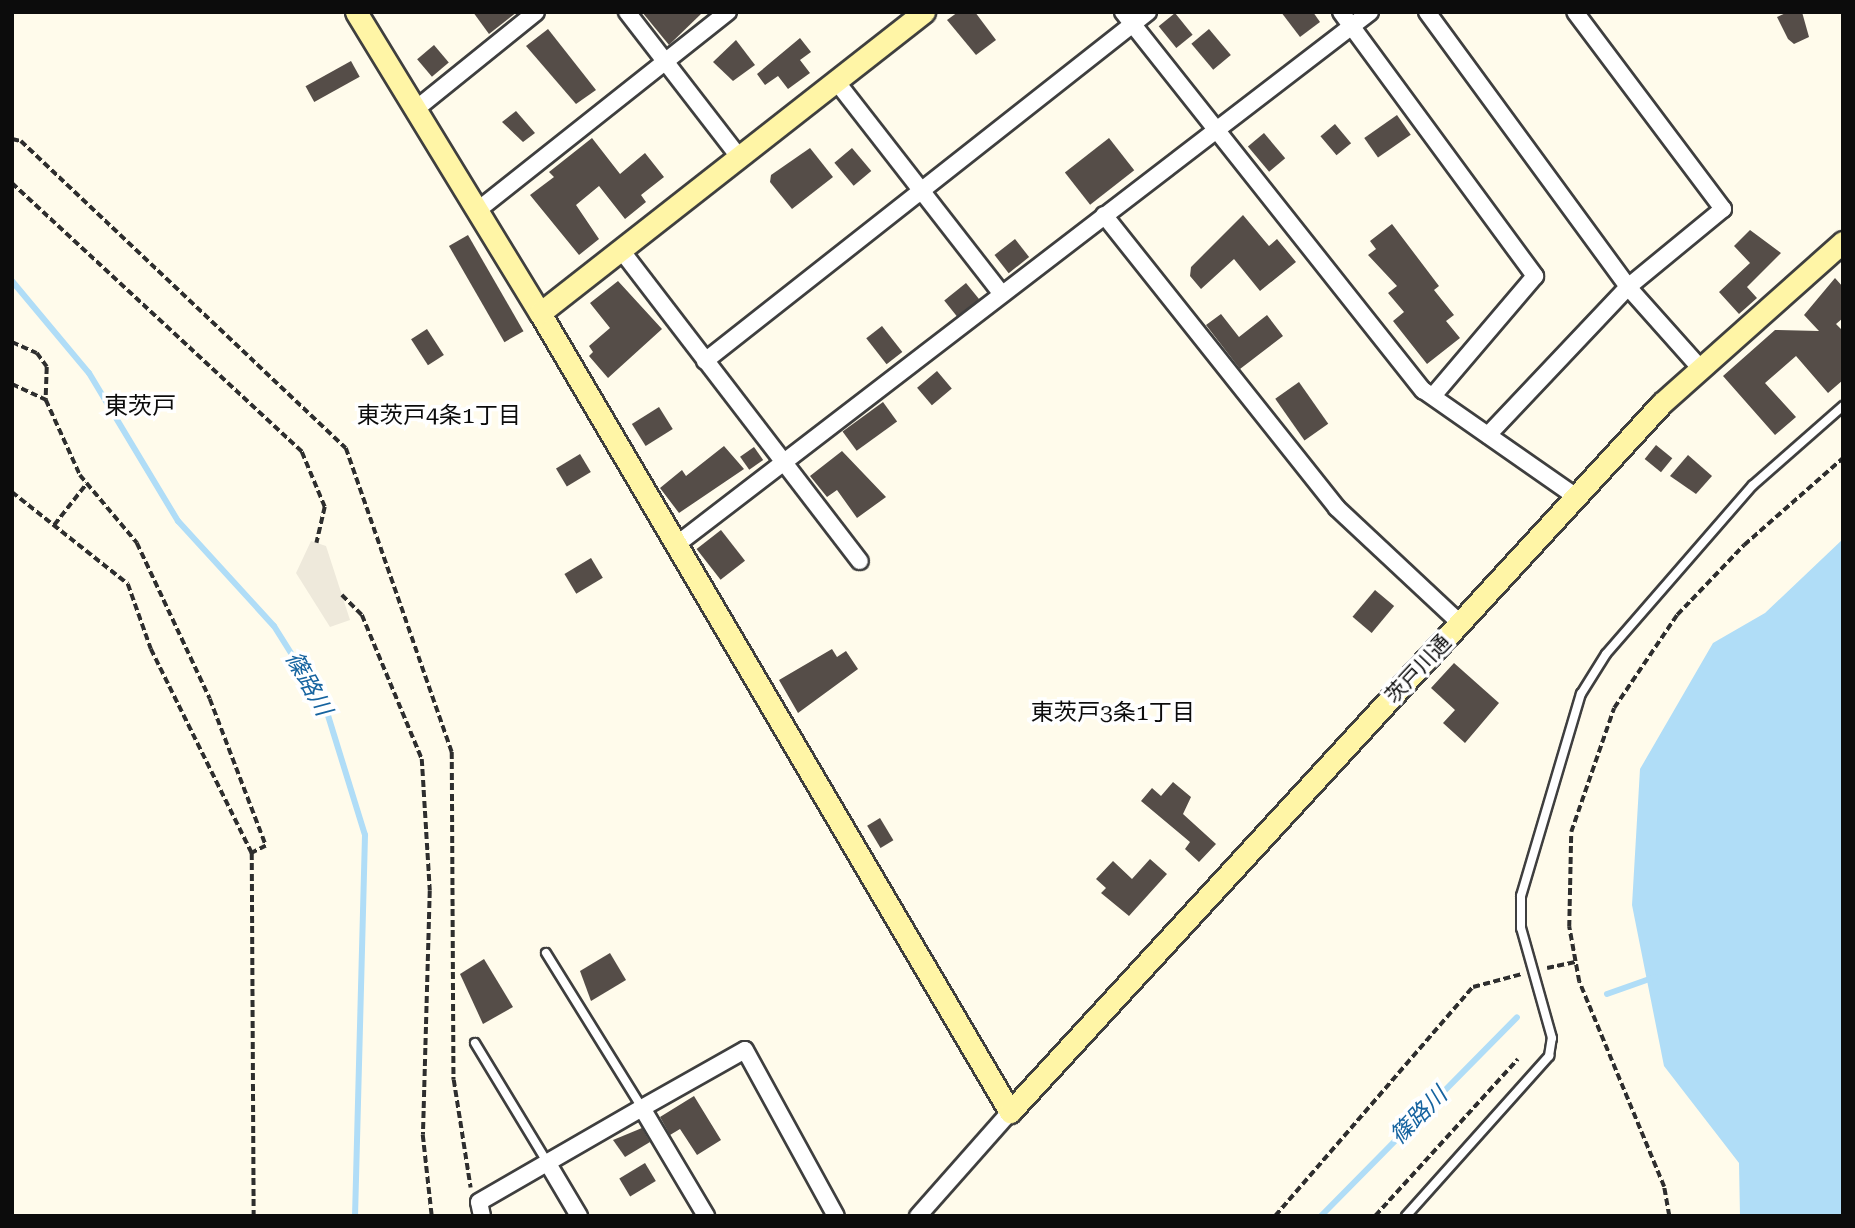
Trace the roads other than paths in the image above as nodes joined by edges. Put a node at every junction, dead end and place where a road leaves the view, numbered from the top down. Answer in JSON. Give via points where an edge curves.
{"nodes":[{"id":1,"x":536,"y":12,"type":"edge"},
{"id":2,"x":627,"y":12,"type":"edge"},
{"id":3,"x":728,"y":12,"type":"edge"},
{"id":4,"x":924,"y":12,"type":"edge"},
{"id":5,"x":1148,"y":12,"type":"edge"},
{"id":6,"x":1370,"y":12,"type":"edge"},
{"id":7,"x":1427,"y":12,"type":"edge"},
{"id":8,"x":1575,"y":12,"type":"edge"},
{"id":9,"x":365,"y":16,"type":"edge"},
{"id":10,"x":1128,"y":18,"type":"edge"},
{"id":11,"x":1346,"y":19,"type":"edge"},
{"id":12,"x":665,"y":62,"type":"junction"},
{"id":13,"x":836,"y":81,"type":"junction"},
{"id":14,"x":416,"y":109,"type":"junction"},
{"id":15,"x":1216,"y":129,"type":"junction"},
{"id":16,"x":739,"y":157,"type":"junction"},
{"id":17,"x":922,"y":191,"type":"junction"},
{"id":18,"x":478,"y":210,"type":"junction"},
{"id":19,"x":1104,"y":215,"type":"junction"},
{"id":20,"x":1843,"y":242,"type":"edge"},
{"id":21,"x":621,"y":250,"type":"junction"},
{"id":22,"x":1628,"y":287,"type":"junction"},
{"id":23,"x":1002,"y":294,"type":"junction"},
{"id":24,"x":540,"y":313,"type":"junction"},
{"id":25,"x":705,"y":361,"type":"junction"},
{"id":26,"x":1701,"y":369,"type":"junction"},
{"id":27,"x":1433,"y":396,"type":"junction"},
{"id":28,"x":1843,"y":406,"type":"edge"},
{"id":29,"x":1488,"y":435,"type":"junction"},
{"id":30,"x":783,"y":463,"type":"junction"},
{"id":31,"x":1577,"y":498,"type":"junction"},
{"id":32,"x":676,"y":545,"type":"junction"},
{"id":33,"x":859,"y":561,"type":"dead end"},
{"id":34,"x":1460,"y":623,"type":"junction"},
{"id":35,"x":546,"y":953,"type":"dead end"},
{"id":36,"x":475,"y":1043,"type":"dead end"},
{"id":37,"x":642,"y":1108,"type":"junction"},
{"id":38,"x":1010,"y":1112,"type":"junction"},
{"id":39,"x":547,"y":1162,"type":"junction"},
{"id":40,"x":481,"y":1209,"type":"edge"},
{"id":41,"x":579,"y":1216,"type":"edge"},
{"id":42,"x":706,"y":1216,"type":"edge"},
{"id":43,"x":836,"y":1216,"type":"edge"},
{"id":44,"x":918,"y":1216,"type":"edge"},
{"id":45,"x":1406,"y":1216,"type":"edge"}],
"edges":[{"from":1,"to":14,"type":"street"},
{"from":2,"to":12,"type":"street"},
{"from":3,"to":12,"type":"street"},
{"from":4,"to":13,"type":"street"},
{"from":5,"to":10,"type":"street"},
{"from":6,"to":11,"type":"street"},
{"from":7,"to":22,"type":"street"},
{"from":8,"to":22,"type":"street","via":[[1723,209]]},
{"from":9,"to":14,"type":"street"},
{"from":10,"to":15,"type":"street"},
{"from":10,"to":17,"type":"street"},
{"from":11,"to":15,"type":"street"},
{"from":11,"to":27,"type":"street","via":[[1535,276]]},
{"from":12,"to":16,"type":"street"},
{"from":12,"to":18,"type":"street"},
{"from":13,"to":16,"type":"street"},
{"from":13,"to":17,"type":"street"},
{"from":14,"to":18,"type":"street"},
{"from":15,"to":19,"type":"street"},
{"from":15,"to":27,"type":"street"},
{"from":16,"to":21,"type":"street"},
{"from":17,"to":23,"type":"street"},
{"from":17,"to":25,"type":"street"},
{"from":18,"to":24,"type":"street"},
{"from":19,"to":23,"type":"street"},
{"from":19,"to":34,"type":"street","via":[[1337,508]]},
{"from":20,"to":26,"type":"street","name":"茨戸川通"},
{"from":21,"to":24,"type":"street"},
{"from":21,"to":25,"type":"street"},
{"from":22,"to":26,"type":"street"},
{"from":22,"to":29,"type":"street"},
{"from":23,"to":30,"type":"street"},
{"from":24,"to":32,"type":"street"},
{"from":25,"to":30,"type":"street"},
{"from":26,"to":31,"type":"street","name":"茨戸川通","via":[[1662,403]]},
{"from":27,"to":29,"type":"street"},
{"from":28,"to":45,"type":"lane","via":[[1753,485],[1606,654],[1581,694],[1521,896],[1521,928],[1552,1038],[1544,1068]]},
{"from":29,"to":31,"type":"street"},
{"from":30,"to":32,"type":"street"},
{"from":30,"to":33,"type":"street"},
{"from":31,"to":34,"type":"street","name":"茨戸川通"},
{"from":32,"to":38,"type":"street"},
{"from":34,"to":38,"type":"street","name":"茨戸川通"},
{"from":35,"to":37,"type":"lane"},
{"from":36,"to":39,"type":"lane"},
{"from":37,"to":39,"type":"street"},
{"from":37,"to":42,"type":"street"},
{"from":37,"to":43,"type":"street","via":[[745,1050]]},
{"from":38,"to":44,"type":"street"},
{"from":39,"to":40,"type":"street"},
{"from":39,"to":41,"type":"street"}]}
